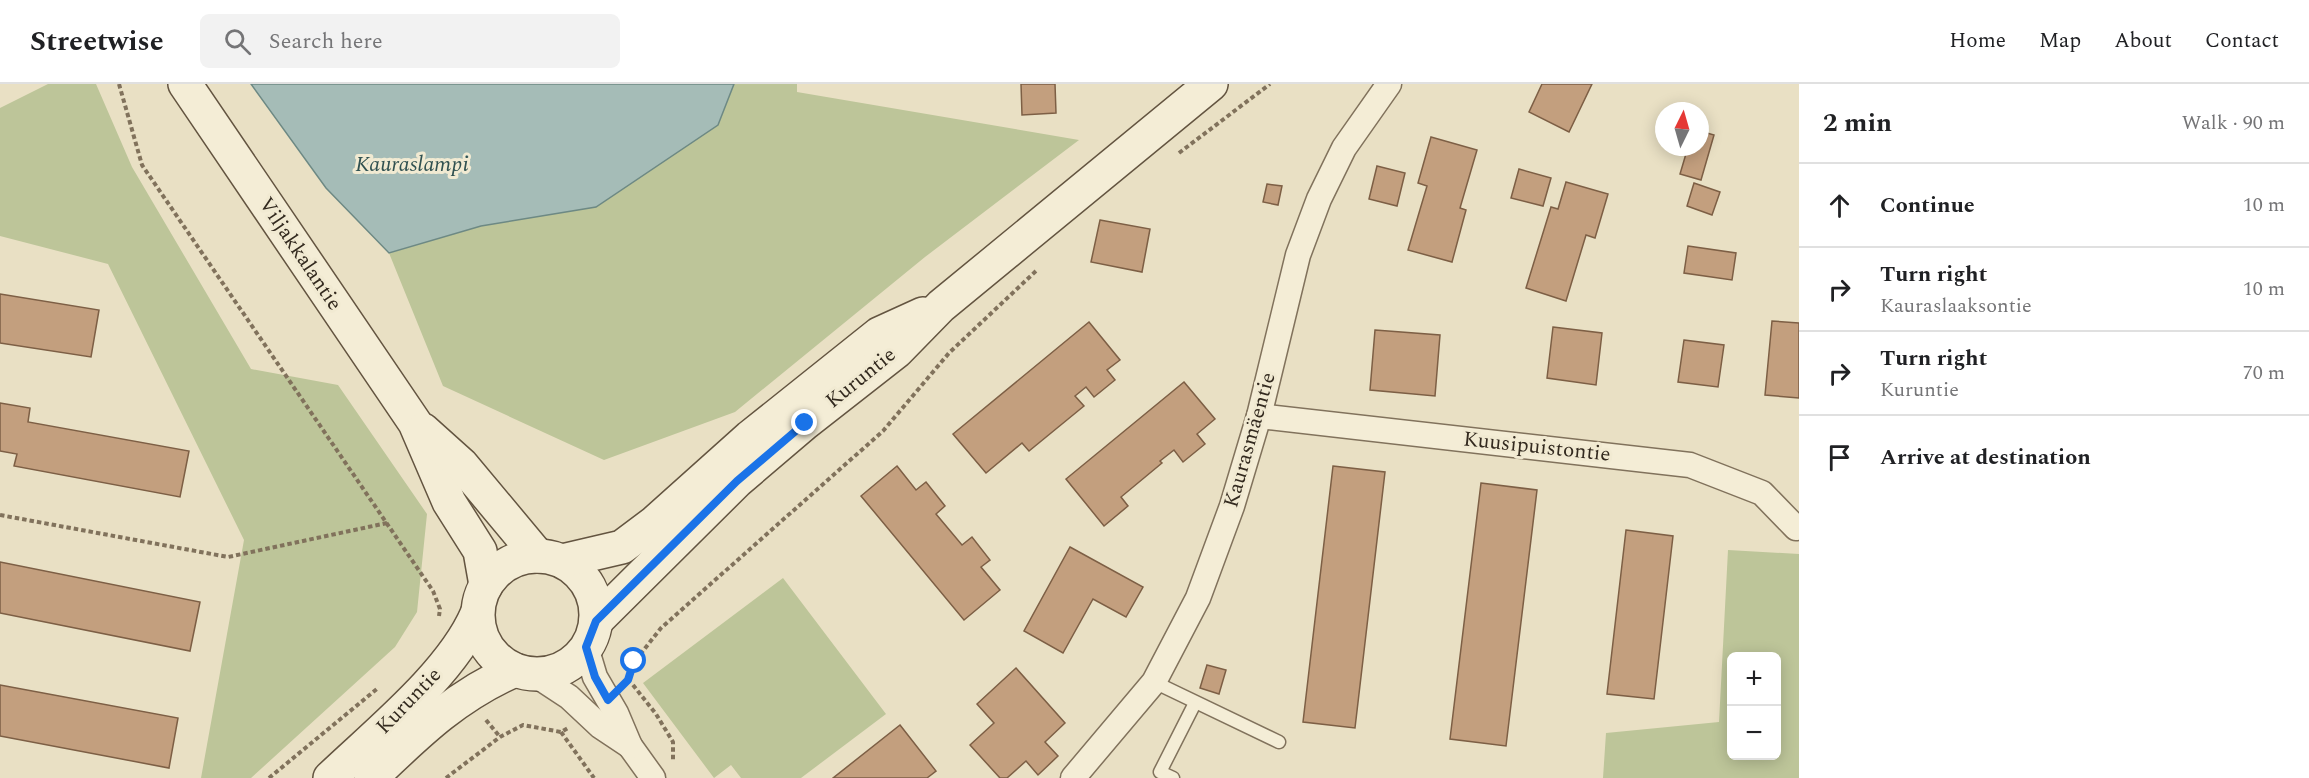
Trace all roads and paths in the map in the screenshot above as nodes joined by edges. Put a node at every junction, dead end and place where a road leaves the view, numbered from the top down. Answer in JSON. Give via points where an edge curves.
{"nodes":[{"id":1,"x":119,"y":84,"type":"edge"},
{"id":2,"x":184,"y":84,"type":"edge"},
{"id":3,"x":1211,"y":84,"type":"edge"},
{"id":4,"x":1270,"y":84,"type":"edge"},
{"id":5,"x":1389,"y":84,"type":"edge"},
{"id":6,"x":1178,"y":155,"type":"dead end"},
{"id":7,"x":1042,"y":266,"type":"dead end"},
{"id":8,"x":941,"y":306,"type":"junction"},
{"id":9,"x":1259,"y":416,"type":"junction"},
{"id":10,"x":415,"y":423,"type":"junction"},
{"id":11,"x":0,"y":515,"type":"edge"},
{"id":12,"x":387,"y":523,"type":"junction"},
{"id":13,"x":1796,"y":528,"type":"dead end"},
{"id":14,"x":550,"y":558,"type":"junction"},
{"id":15,"x":482,"y":600,"type":"junction"},
{"id":16,"x":439,"y":626,"type":"dead end"},
{"id":17,"x":591,"y":634,"type":"junction"},
{"id":18,"x":524,"y":672,"type":"junction"},
{"id":19,"x":628,"y":680,"type":"junction"},
{"id":20,"x":386,"y":681,"type":"dead end"},
{"id":21,"x":1154,"y":682,"type":"junction"},
{"id":22,"x":1196,"y":703,"type":"junction"},
{"id":23,"x":598,"y":707,"type":"junction"},
{"id":24,"x":561,"y":732,"type":"junction"},
{"id":25,"x":1279,"y":742,"type":"dead end"},
{"id":26,"x":663,"y":772,"type":"edge"},
{"id":27,"x":269,"y":778,"type":"edge"},
{"id":28,"x":330,"y":778,"type":"edge"},
{"id":29,"x":371,"y":778,"type":"edge"},
{"id":30,"x":446,"y":778,"type":"edge"},
{"id":31,"x":594,"y":778,"type":"edge"},
{"id":32,"x":1073,"y":778,"type":"edge"},
{"id":33,"x":1173,"y":778,"type":"edge"}],
"edges":[{"from":1,"to":12,"type":"path","via":[[142,165]]},
{"from":2,"to":10,"type":"main road","name":"Viljakkalantie"},
{"from":3,"to":8,"type":"main road","name":"Kuruntie"},
{"from":4,"to":6,"type":"path"},
{"from":5,"to":9,"type":"street","name":"Kaurasmäentie","via":[[1344,148],[1319,199],[1298,255]]},
{"from":7,"to":19,"type":"path","via":[[949,353],[883,430],[661,628],[634,661]]},
{"from":8,"to":14,"type":"main road","name":"Kuruntie","via":[[879,334],[750,437],[622,547]]},
{"from":8,"to":17,"type":"main road","name":"Kuruntie","via":[[897,351],[737,481]]},
{"from":9,"to":13,"type":"street","name":"Kuusipuistontie","via":[[1690,465],[1762,493]]},
{"from":9,"to":21,"type":"street","name":"Kaurasmäentie","via":[[1232,506],[1198,598]]},
{"from":10,"to":14,"type":"main road","name":"Viljakkalantie","via":[[462,465]]},
{"from":10,"to":15,"type":"main road","name":"Viljakkalantie","via":[[449,502],[480,551]]},
{"from":11,"to":12,"type":"path","via":[[228,557]]},
{"from":12,"to":16,"type":"path","via":[[433,591],[440,609]]},
{"from":14,"to":15,"type":"main road","via":[[517,559],[499,569]]},
{"from":14,"to":17,"type":"main road","via":[[581,576],[593,597]]},
{"from":15,"to":18,"type":"main road","via":[[480,632],[487,648],[499,661]]},
{"from":15,"to":28,"type":"main road","name":"Kuruntie","via":[[470,632],[441,668]]},
{"from":17,"to":18,"type":"main road","via":[[573,662],[554,672]]},
{"from":17,"to":23,"type":"street"},
{"from":18,"to":23,"type":"street","via":[[569,697]]},
{"from":18,"to":29,"type":"main road","name":"Kuruntie","via":[[464,696]]},
{"from":19,"to":23,"type":"path"},
{"from":19,"to":26,"type":"path","via":[[673,742]]},
{"from":20,"to":27,"type":"path"},
{"from":21,"to":22,"type":"lane"},
{"from":21,"to":32,"type":"street","name":"Kaurasmäentie"},
{"from":22,"to":25,"type":"lane"},
{"from":22,"to":33,"type":"lane","via":[[1160,772]]},
{"from":23,"to":24,"type":"path"},
{"from":23,"to":26,"type":"street","via":[[630,746]]},
{"from":24,"to":30,"type":"path","via":[[523,725],[500,737]]},
{"from":24,"to":31,"type":"path"}]}
